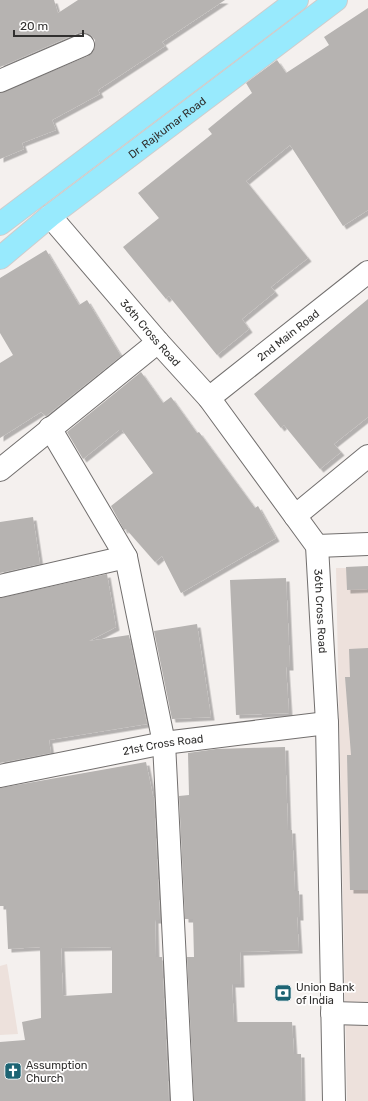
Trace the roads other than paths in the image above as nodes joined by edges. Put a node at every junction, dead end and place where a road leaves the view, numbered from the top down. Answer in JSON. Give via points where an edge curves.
{"nodes":[{"id":1,"x":297,"y":0,"type":"edge"},
{"id":2,"x":336,"y":0,"type":"edge"},
{"id":3,"x":83,"y":45,"type":"dead end"},
{"id":4,"x":0,"y":81,"type":"edge"},
{"id":5,"x":50,"y":216,"type":"junction"},
{"id":6,"x":0,"y":224,"type":"edge"},
{"id":7,"x":0,"y":258,"type":"edge"},
{"id":8,"x":368,"y":272,"type":"edge"},
{"id":9,"x":158,"y":342,"type":"junction"},
{"id":10,"x":209,"y":398,"type":"junction"},
{"id":11,"x":50,"y":428,"type":"junction"},
{"id":12,"x":368,"y":456,"type":"edge"},
{"id":13,"x":0,"y":470,"type":"edge"},
{"id":14,"x":295,"y":516,"type":"junction"},
{"id":15,"x":368,"y":544,"type":"edge"},
{"id":16,"x":317,"y":546,"type":"junction"},
{"id":17,"x":126,"y":557,"type":"junction"},
{"id":18,"x":0,"y":586,"type":"edge"},
{"id":19,"x":327,"y":723,"type":"junction"},
{"id":20,"x":164,"y":743,"type":"junction"},
{"id":21,"x":0,"y":776,"type":"edge"},
{"id":22,"x":332,"y":1013,"type":"junction"},
{"id":23,"x":368,"y":1014,"type":"edge"},
{"id":24,"x":182,"y":1101,"type":"edge"},
{"id":25,"x":334,"y":1101,"type":"edge"}],
"edges":[{"from":1,"to":6,"type":"main road","name":"Dr. Rajkumar Road"},
{"from":2,"to":5,"type":"main road","name":"Dr. Rajkumar Road"},
{"from":3,"to":4,"type":"street"},
{"from":5,"to":7,"type":"main road","name":"Dr. Rajkumar Road"},
{"from":5,"to":9,"type":"street","name":"36th Cross Road"},
{"from":8,"to":10,"type":"street","name":"2nd Main Road"},
{"from":9,"to":10,"type":"street","name":"36th Cross Road"},
{"from":9,"to":11,"type":"street"},
{"from":10,"to":14,"type":"street","name":"36th Cross Road"},
{"from":11,"to":13,"type":"street"},
{"from":11,"to":17,"type":"street"},
{"from":12,"to":14,"type":"street"},
{"from":14,"to":16,"type":"street","name":"36th Cross Road"},
{"from":15,"to":16,"type":"street"},
{"from":16,"to":19,"type":"street","name":"36th Cross Road"},
{"from":17,"to":18,"type":"street"},
{"from":17,"to":20,"type":"street"},
{"from":19,"to":20,"type":"street","name":"21st Cross Road"},
{"from":19,"to":22,"type":"street","name":"36th Cross Road"},
{"from":20,"to":21,"type":"street","name":"21st Cross Road"},
{"from":20,"to":24,"type":"street"},
{"from":22,"to":23,"type":"street"},
{"from":22,"to":25,"type":"street","name":"36th Cross Road"}]}
